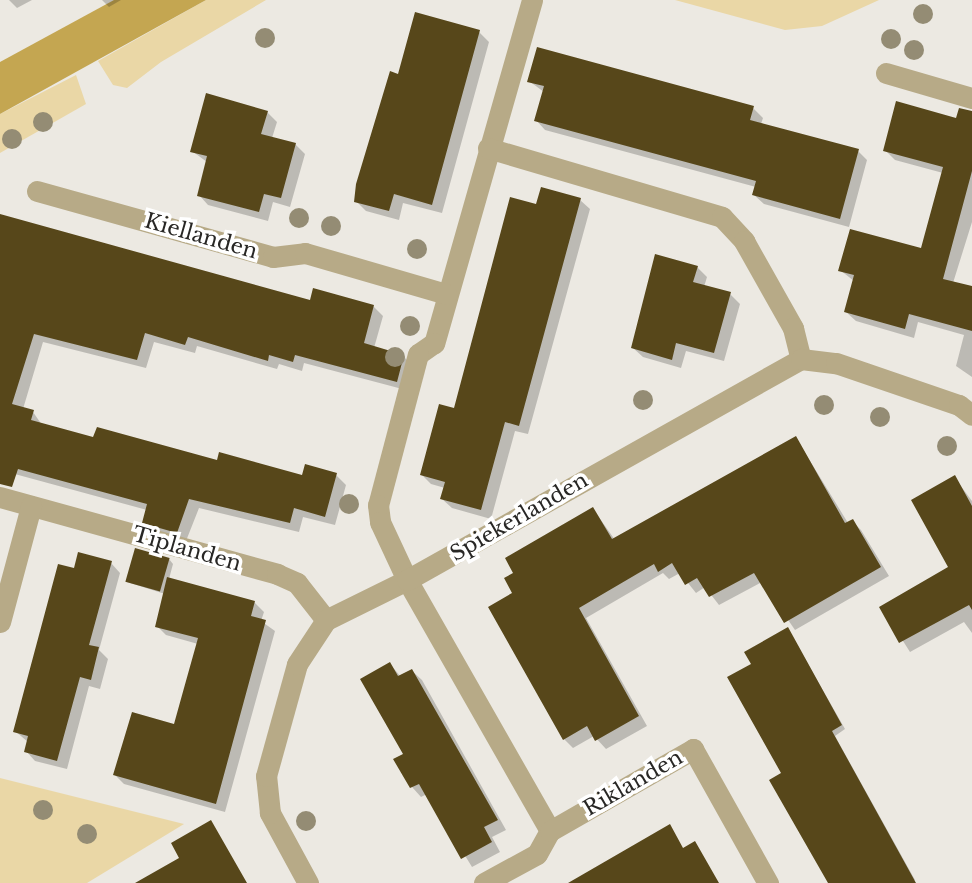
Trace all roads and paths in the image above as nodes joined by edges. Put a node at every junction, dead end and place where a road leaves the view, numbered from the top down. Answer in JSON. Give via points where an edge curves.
{"nodes":[{"id":1,"x":532,"y":0,"type":"edge"},
{"id":2,"x":886,"y":73,"type":"dead end"},
{"id":3,"x":972,"y":97,"type":"edge"},
{"id":4,"x":488,"y":148,"type":"junction"},
{"id":5,"x":37,"y":191,"type":"dead end"},
{"id":6,"x":446,"y":294,"type":"junction"},
{"id":7,"x":801,"y":359,"type":"junction"},
{"id":8,"x":972,"y":415,"type":"edge"},
{"id":9,"x":0,"y":497,"type":"edge"},
{"id":10,"x":31,"y":506,"type":"junction"},
{"id":11,"x":407,"y":580,"type":"junction"},
{"id":12,"x":326,"y":620,"type":"junction"},
{"id":13,"x":0,"y":622,"type":"edge"},
{"id":14,"x":550,"y":831,"type":"junction"},
{"id":15,"x":308,"y":883,"type":"edge"},
{"id":16,"x":484,"y":883,"type":"edge"},
{"id":17,"x":768,"y":883,"type":"edge"}],
"edges":[{"from":1,"to":4,"type":"street"},
{"from":2,"to":3,"type":"street"},
{"from":4,"to":6,"type":"street"},
{"from":4,"to":7,"type":"street","via":[[722,217],[744,241],[787,317]]},
{"from":5,"to":6,"type":"street","name":"Kiellanden","via":[[273,257],[305,253]]},
{"from":6,"to":11,"type":"street","via":[[434,343],[418,354],[379,505],[380,522]]},
{"from":7,"to":8,"type":"street","via":[[835,363],[958,405]]},
{"from":7,"to":11,"type":"street","name":"Spiekerlanden"},
{"from":9,"to":10,"type":"street","name":"Tiplanden"},
{"from":10,"to":12,"type":"street","name":"Tiplanden","via":[[277,574],[297,583]]},
{"from":10,"to":13,"type":"street"},
{"from":11,"to":12,"type":"street","name":"Spiekerlanden"},
{"from":11,"to":14,"type":"street"},
{"from":12,"to":15,"type":"street","via":[[297,664],[266,776],[270,813]]},
{"from":14,"to":16,"type":"street","name":"Riklanden","via":[[537,854]]},
{"from":14,"to":17,"type":"street","name":"Riklanden","via":[[693,749]]}]}
